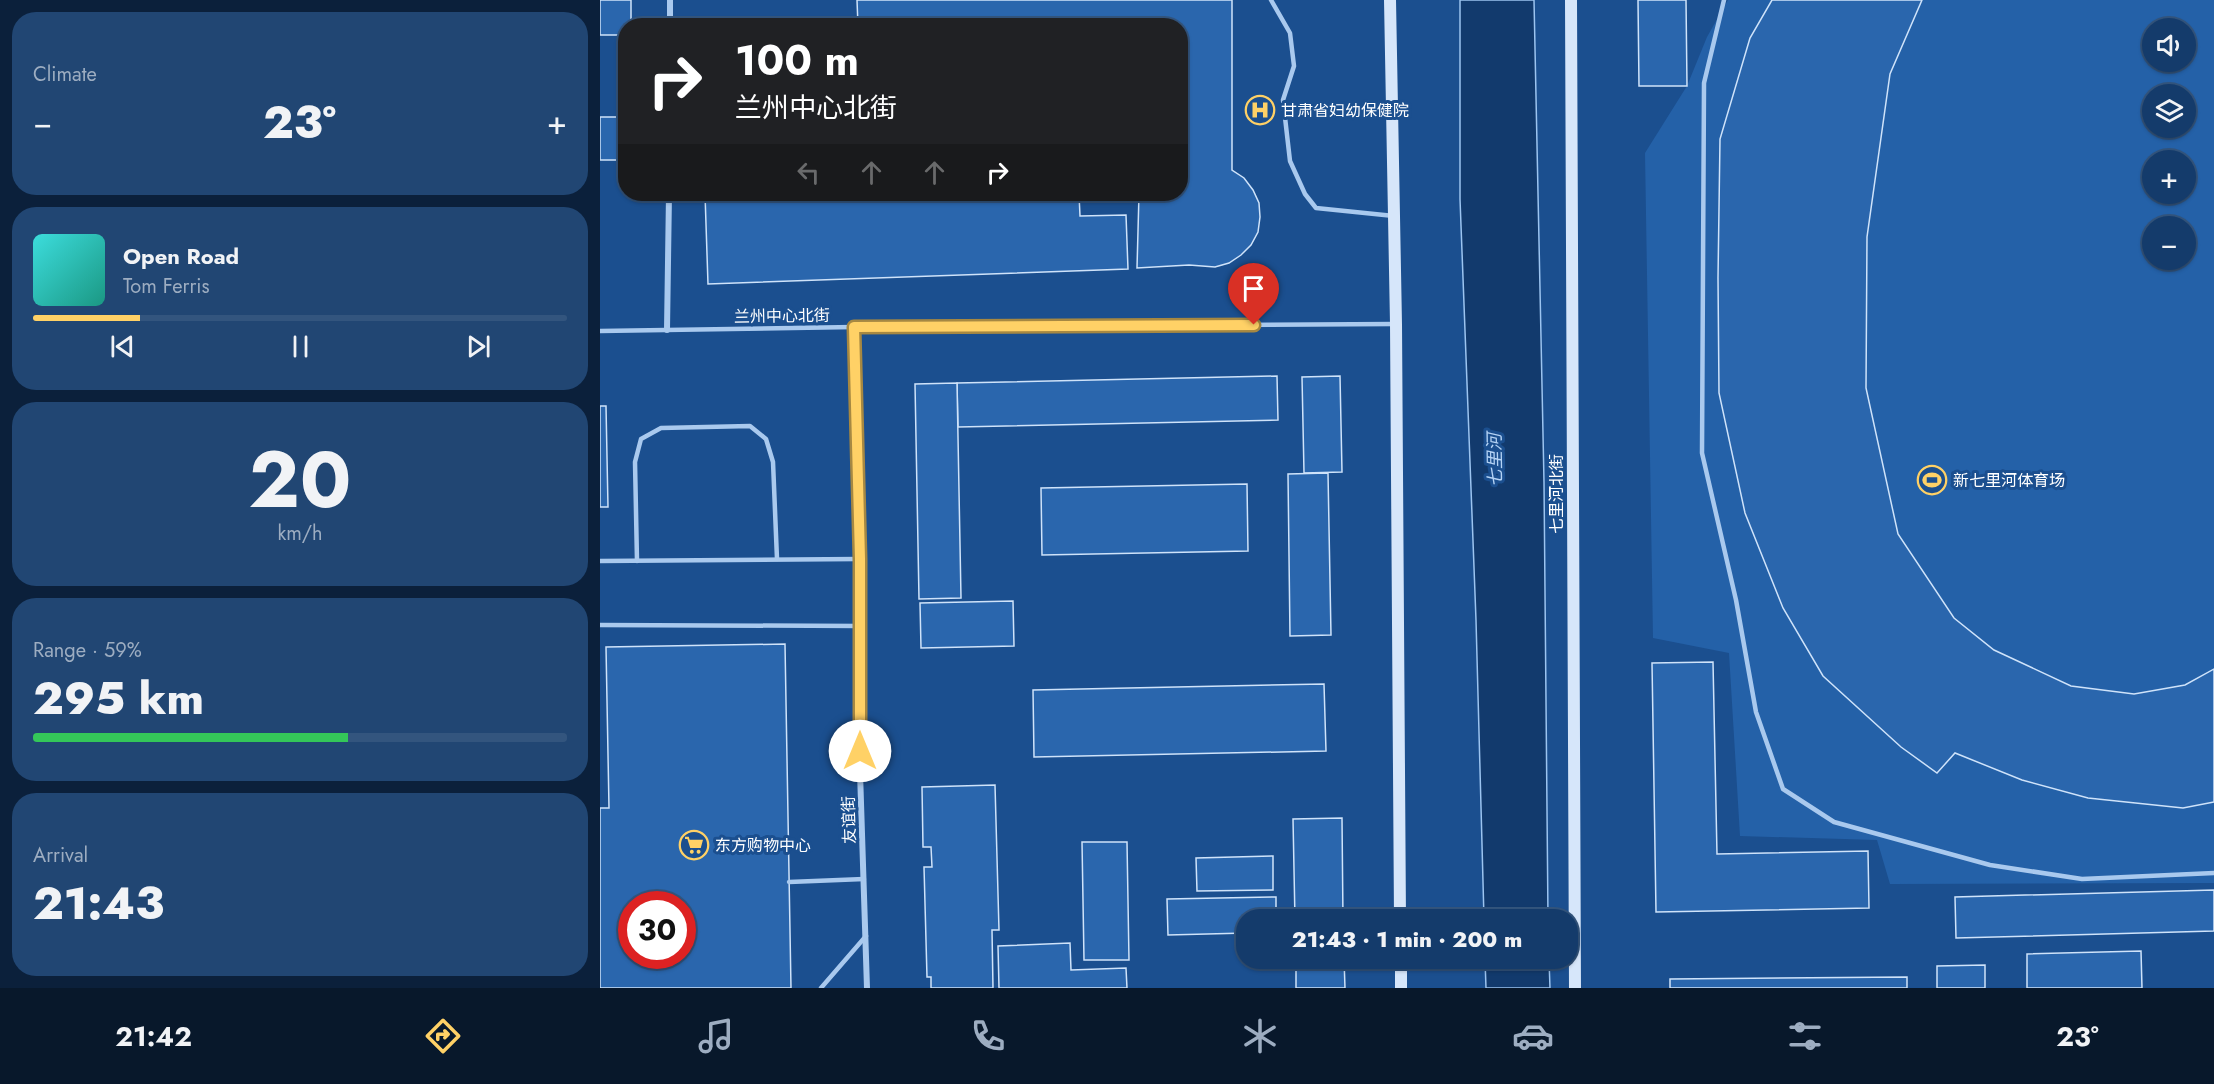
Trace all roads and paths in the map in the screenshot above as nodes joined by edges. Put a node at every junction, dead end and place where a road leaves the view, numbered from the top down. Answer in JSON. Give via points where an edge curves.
{"nodes":[{"id":1,"x":670,"y":0,"type":"edge"},
{"id":2,"x":1271,"y":0,"type":"edge"},
{"id":3,"x":1390,"y":0,"type":"edge"},
{"id":4,"x":1571,"y":0,"type":"edge"},
{"id":5,"x":1724,"y":0,"type":"edge"},
{"id":6,"x":670,"y":18,"type":"edge"},
{"id":7,"x":669,"y":201,"type":"edge"},
{"id":8,"x":1394,"y":216,"type":"junction"},
{"id":9,"x":1396,"y":324,"type":"junction"},
{"id":10,"x":854,"y":327,"type":"junction"},
{"id":11,"x":668,"y":330,"type":"junction"},
{"id":12,"x":600,"y":331,"type":"edge"},
{"id":13,"x":777,"y":559,"type":"junction"},
{"id":14,"x":860,"y":559,"type":"junction"},
{"id":15,"x":600,"y":561,"type":"edge"},
{"id":16,"x":637,"y":561,"type":"junction"},
{"id":17,"x":600,"y":625,"type":"edge"},
{"id":18,"x":860,"y":626,"type":"junction"},
{"id":19,"x":2214,"y":873,"type":"edge"},
{"id":20,"x":864,"y":879,"type":"junction"},
{"id":21,"x":789,"y":882,"type":"dead end"},
{"id":22,"x":1400,"y":909,"type":"edge"},
{"id":23,"x":866,"y":936,"type":"junction"},
{"id":24,"x":1401,"y":969,"type":"edge"},
{"id":25,"x":821,"y":988,"type":"edge"},
{"id":26,"x":867,"y":988,"type":"edge"},
{"id":27,"x":1401,"y":988,"type":"edge"},
{"id":28,"x":1575,"y":988,"type":"edge"}],
"edges":[{"from":1,"to":6,"type":"street"},
{"from":2,"to":8,"type":"lane","via":[[1290,33],[1294,66],[1283,100],[1290,160],[1305,194],[1316,208]]},
{"from":3,"to":8,"type":"street"},
{"from":4,"to":28,"type":"street","name":"七里河北街"},
{"from":5,"to":19,"type":"lane","via":[[1704,83],[1702,453],[1736,600],[1756,712],[1783,789],[1834,822],[1990,865],[2082,879]]},
{"from":7,"to":11,"type":"street"},
{"from":8,"to":9,"type":"street"},
{"from":9,"to":10,"type":"lane","name":"兰州中心北街"},
{"from":9,"to":22,"type":"street"},
{"from":10,"to":11,"type":"lane","name":"兰州中心北街"},
{"from":10,"to":14,"type":"street","name":"友谊街"},
{"from":11,"to":12,"type":"lane","name":"兰州中心北街"},
{"from":13,"to":14,"type":"lane"},
{"from":13,"to":16,"type":"lane"},
{"from":13,"to":16,"type":"lane","via":[[773,462],[766,439],[750,426],[661,428],[641,439],[635,462]]},
{"from":14,"to":18,"type":"street","name":"友谊街"},
{"from":15,"to":16,"type":"lane"},
{"from":17,"to":18,"type":"lane"},
{"from":18,"to":20,"type":"street","name":"友谊街"},
{"from":20,"to":21,"type":"lane"},
{"from":20,"to":23,"type":"street","name":"友谊街"},
{"from":23,"to":25,"type":"lane"},
{"from":23,"to":26,"type":"street","name":"友谊街"},
{"from":24,"to":27,"type":"street"}]}
